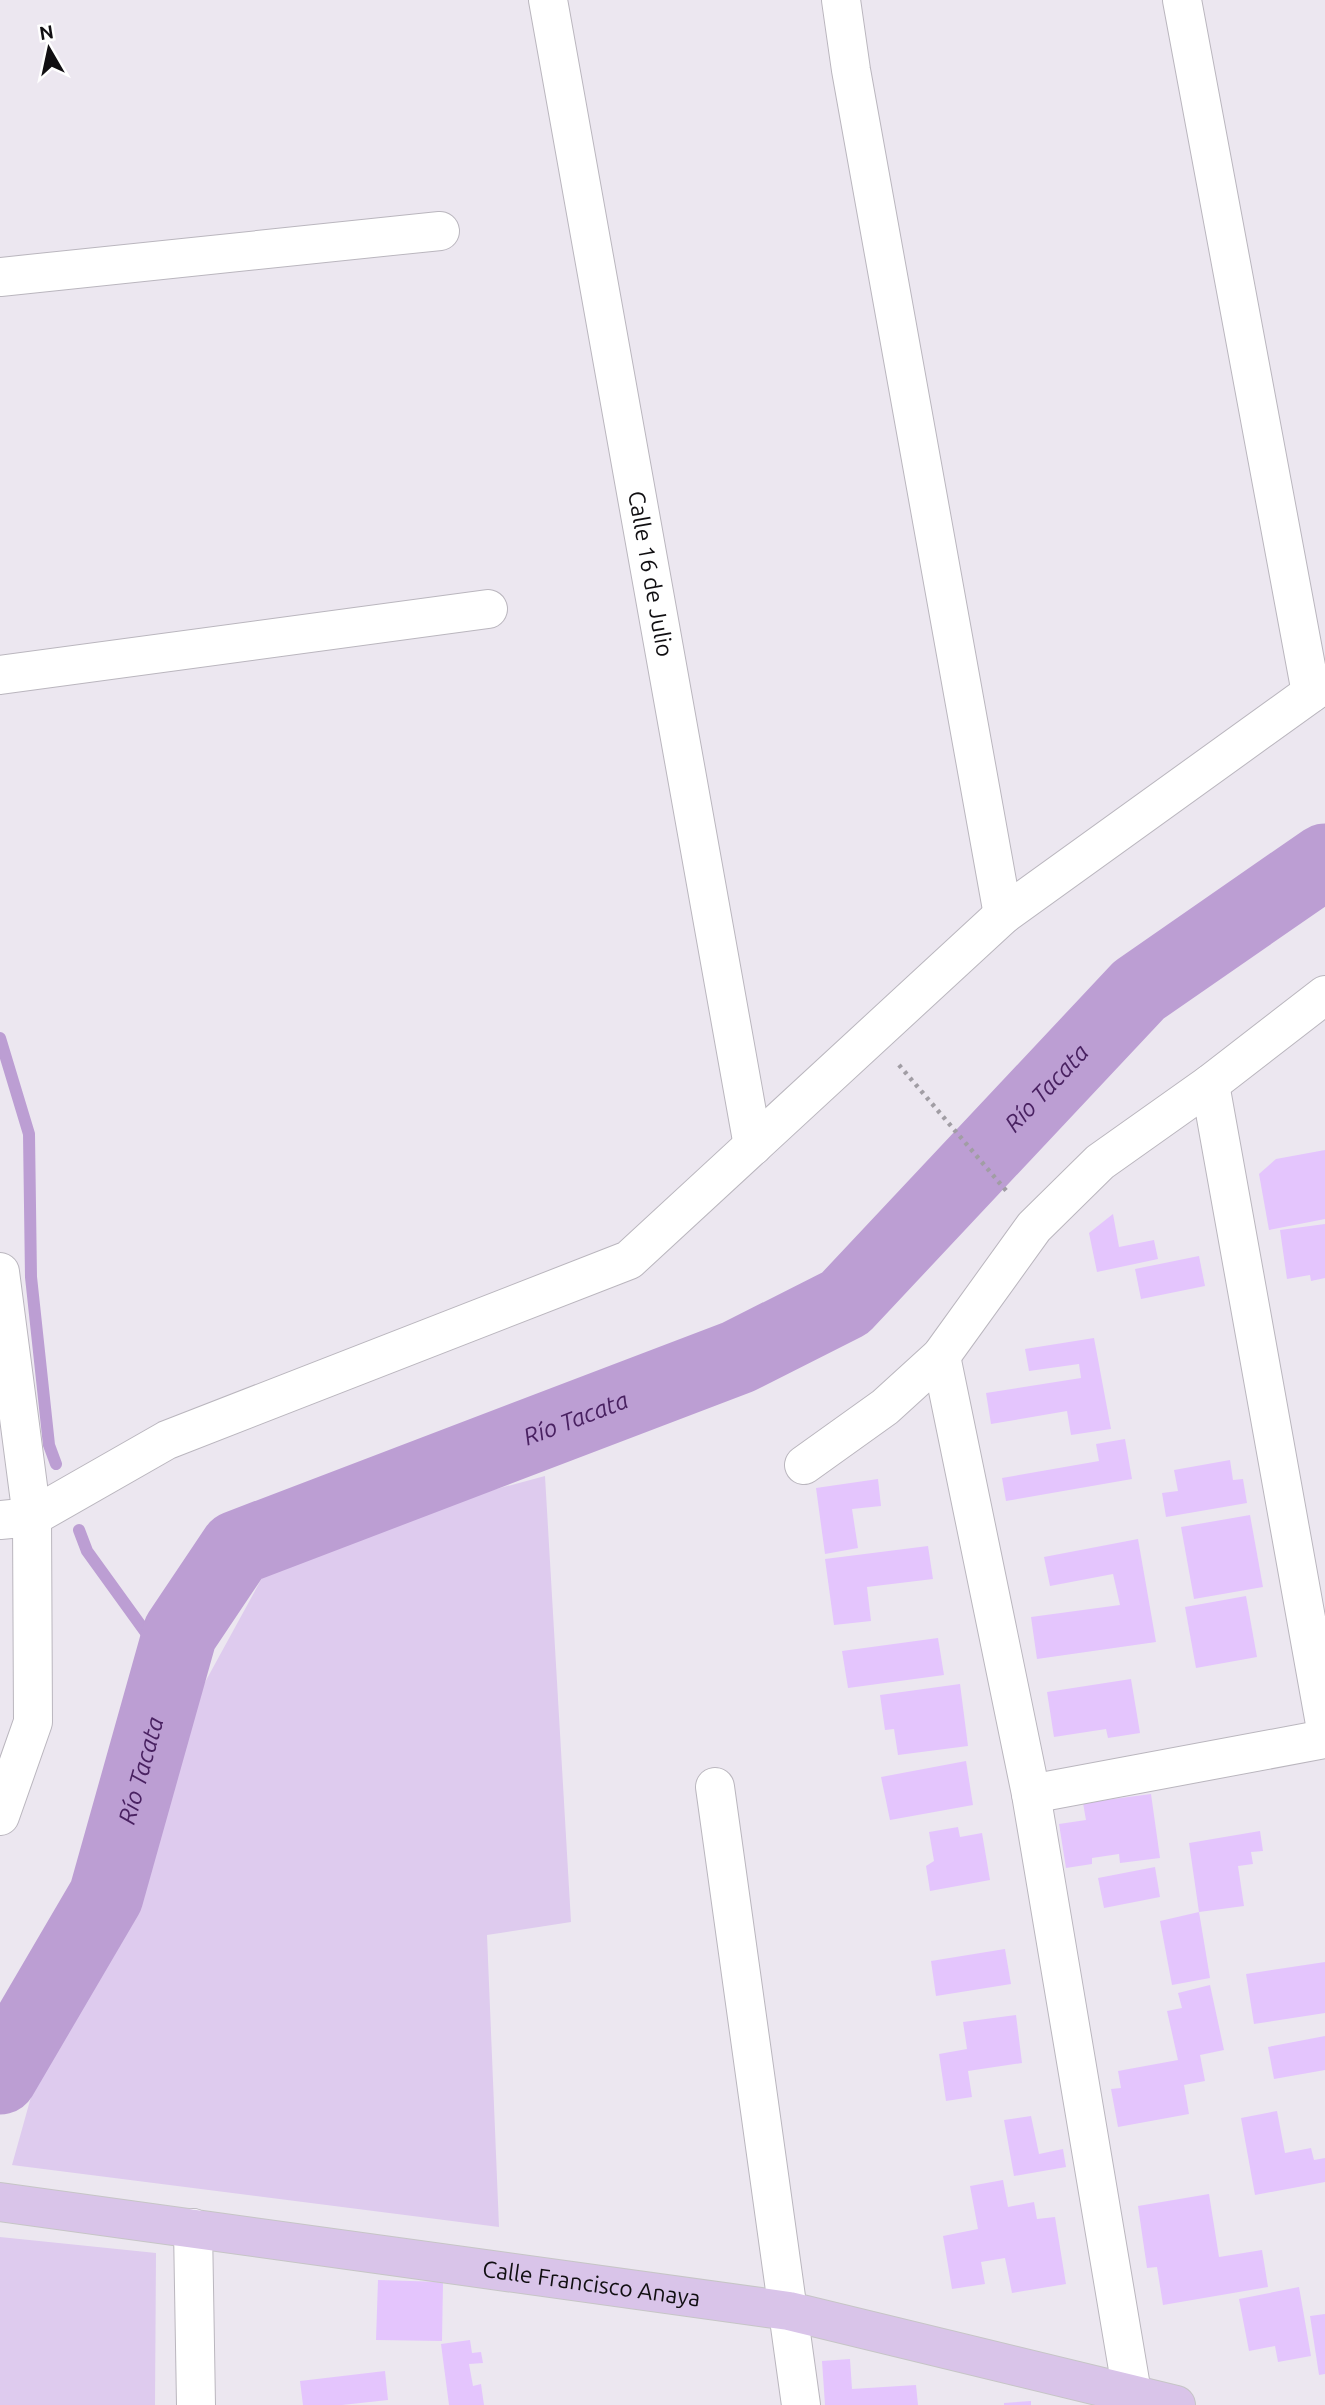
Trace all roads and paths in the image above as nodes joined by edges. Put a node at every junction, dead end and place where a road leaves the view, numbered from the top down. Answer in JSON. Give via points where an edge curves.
{"nodes":[{"id":1,"x":548,"y":0,"type":"edge"},
{"id":2,"x":841,"y":0,"type":"edge"},
{"id":3,"x":1182,"y":0,"type":"edge"},
{"id":4,"x":440,"y":231,"type":"dead end"},
{"id":5,"x":0,"y":277,"type":"edge"},
{"id":6,"x":488,"y":609,"type":"dead end"},
{"id":7,"x":0,"y":675,"type":"edge"},
{"id":8,"x":1318,"y":688,"type":"edge"},
{"id":9,"x":1003,"y":915,"type":"junction"},
{"id":10,"x":1325,"y":995,"type":"edge"},
{"id":11,"x":873,"y":1035,"type":"junction"},
{"id":12,"x":1210,"y":1084,"type":"junction"},
{"id":13,"x":753,"y":1146,"type":"junction"},
{"id":14,"x":999,"y":1181,"type":"dead end"},
{"id":15,"x":0,"y":1272,"type":"edge"},
{"id":16,"x":941,"y":1356,"type":"junction"},
{"id":17,"x":804,"y":1465,"type":"dead end"},
{"id":18,"x":16,"y":1519,"type":"edge"},
{"id":19,"x":1325,"y":1724,"type":"edge"},
{"id":20,"x":1325,"y":1739,"type":"edge"},
{"id":21,"x":715,"y":1787,"type":"dead end"},
{"id":22,"x":1031,"y":1794,"type":"junction"},
{"id":23,"x":0,"y":1816,"type":"edge"},
{"id":24,"x":0,"y":2202,"type":"edge"},
{"id":25,"x":193,"y":2228,"type":"junction"},
{"id":26,"x":789,"y":2311,"type":"junction"},
{"id":27,"x":1132,"y":2393,"type":"junction"},
{"id":28,"x":196,"y":2405,"type":"edge"},
{"id":29,"x":801,"y":2405,"type":"edge"},
{"id":30,"x":1177,"y":2405,"type":"edge"}],
"edges":[{"from":1,"to":13,"type":"street","name":"Calle 16 de Julio"},
{"from":2,"to":9,"type":"street"},
{"from":3,"to":8,"type":"street"},
{"from":4,"to":5,"type":"street"},
{"from":6,"to":7,"type":"street"},
{"from":8,"to":9,"type":"street"},
{"from":9,"to":11,"type":"street"},
{"from":10,"to":12,"type":"street"},
{"from":11,"to":13,"type":"street"},
{"from":11,"to":14,"type":"path"},
{"from":12,"to":16,"type":"street","via":[[1101,1162],[1034,1227]]},
{"from":12,"to":19,"type":"street"},
{"from":13,"to":18,"type":"street","via":[[629,1260],[167,1440]]},
{"from":15,"to":18,"type":"street"},
{"from":16,"to":17,"type":"street","via":[[885,1407]]},
{"from":16,"to":22,"type":"street"},
{"from":18,"to":23,"type":"street","via":[[33,1722]]},
{"from":20,"to":22,"type":"street"},
{"from":21,"to":26,"type":"street"},
{"from":22,"to":27,"type":"street"},
{"from":24,"to":25,"type":"main road","name":"Calle Francisco Anaya"},
{"from":25,"to":26,"type":"main road","name":"Calle Francisco Anaya"},
{"from":25,"to":28,"type":"street"},
{"from":26,"to":27,"type":"main road","name":"Calle Francisco Anaya"},
{"from":26,"to":29,"type":"street"},
{"from":27,"to":30,"type":"main road","name":"Calle Francisco Anaya"}]}
